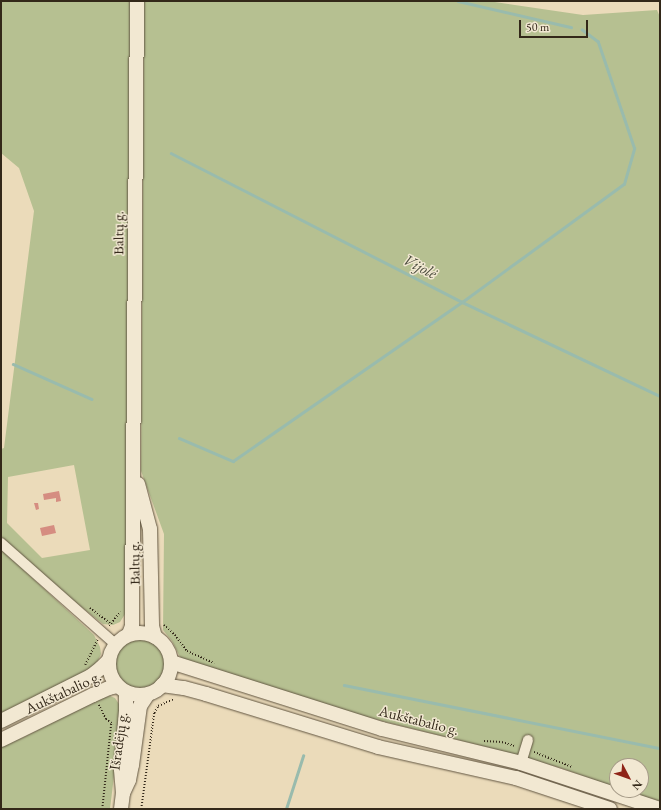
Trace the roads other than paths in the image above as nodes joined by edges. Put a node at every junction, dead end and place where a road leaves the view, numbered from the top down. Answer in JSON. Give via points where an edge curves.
{"nodes":[{"id":1,"x":137,"y":1,"type":"edge"},
{"id":2,"x":134,"y":466,"type":"junction"},
{"id":3,"x":1,"y":543,"type":"edge"},
{"id":4,"x":129,"y":634,"type":"junction"},
{"id":5,"x":155,"y":637,"type":"junction"},
{"id":6,"x":115,"y":644,"type":"junction"},
{"id":7,"x":109,"y":660,"type":"junction"},
{"id":8,"x":171,"y":662,"type":"junction"},
{"id":9,"x":162,"y":685,"type":"junction"},
{"id":10,"x":122,"y":689,"type":"junction"},
{"id":11,"x":148,"y":694,"type":"junction"},
{"id":12,"x":1,"y":721,"type":"edge"},
{"id":13,"x":1,"y":740,"type":"edge"},
{"id":14,"x":123,"y":793,"type":"junction"},
{"id":15,"x":122,"y":809,"type":"edge"},
{"id":16,"x":610,"y":809,"type":"edge"},
{"id":17,"x":660,"y":809,"type":"edge"}],
"edges":[{"from":1,"to":2,"type":"main road","name":"Baltų g."},
{"from":2,"to":4,"type":"main road","name":"Baltų g.","via":[[132,626]]},
{"from":2,"to":5,"type":"main road","name":"Baltų g.","via":[[150,529],[152,626]]},
{"from":3,"to":6,"type":"street"},
{"from":4,"to":5,"type":"main road","via":[[142,633]]},
{"from":4,"to":6,"type":"main road"},
{"from":5,"to":8,"type":"main road","via":[[163,643]]},
{"from":6,"to":7,"type":"main road"},
{"from":7,"to":10,"type":"main road","via":[[110,674]]},
{"from":7,"to":12,"type":"main road","name":"Aukštabalio g.","via":[[91,676]]},
{"from":8,"to":9,"type":"main road"},
{"from":8,"to":17,"type":"main road","name":"Aukštabalio g.","via":[[382,729],[525,751]]},
{"from":9,"to":11,"type":"main road"},
{"from":9,"to":16,"type":"main road","via":[[206,694],[378,747],[516,778]]},
{"from":10,"to":11,"type":"main road","via":[[140,695]]},
{"from":10,"to":13,"type":"main road","name":"Aukštabalio g.","via":[[109,688]]},
{"from":10,"to":14,"type":"main road","name":"Išradėjų g.","via":[[126,711],[121,769]]},
{"from":11,"to":14,"type":"main road","name":"Išradėjų g.","via":[[140,706],[129,780]]},
{"from":14,"to":15,"type":"main road","name":"Išradėjų g."}]}
